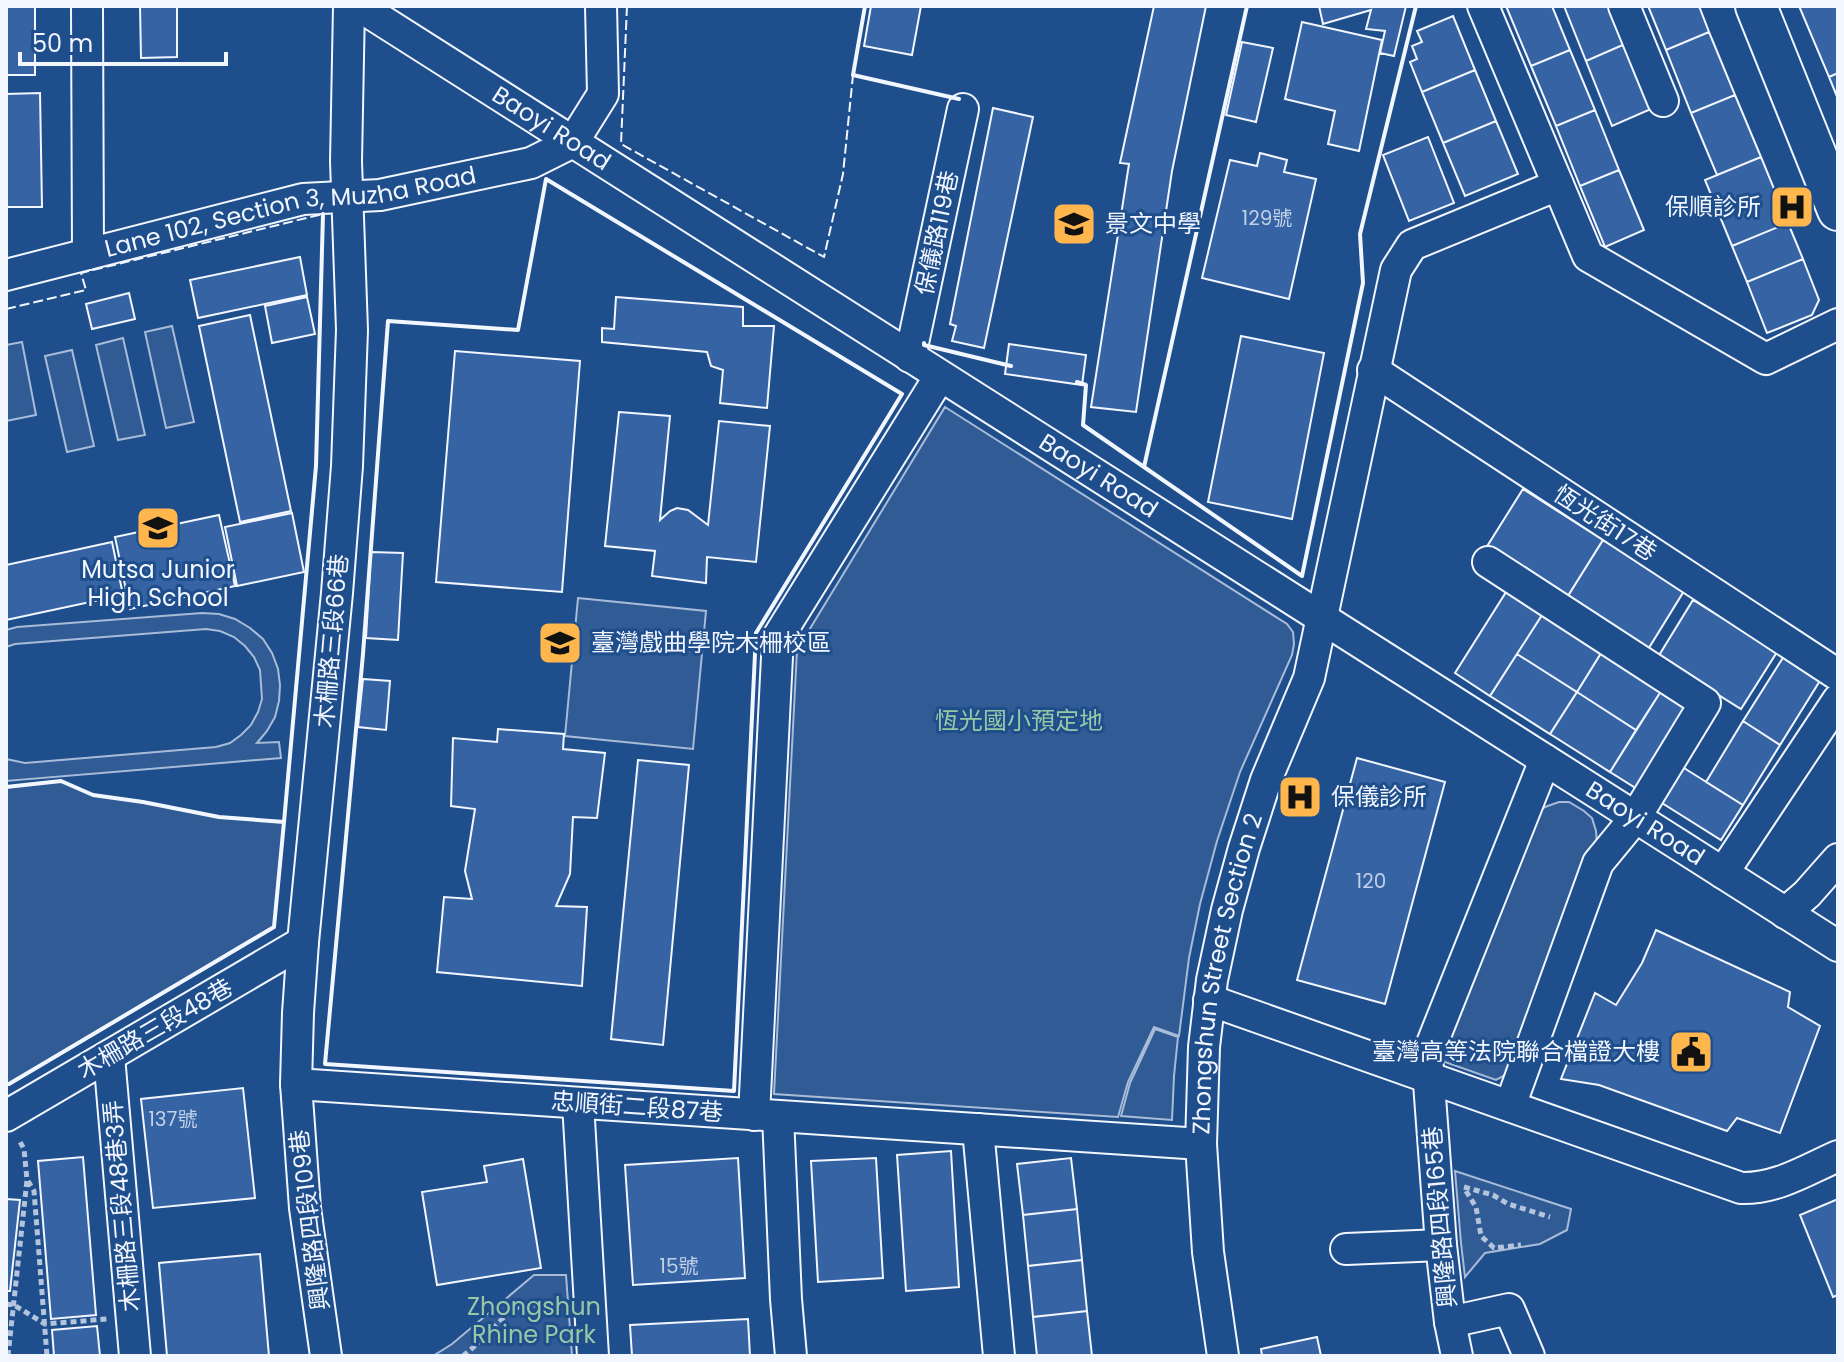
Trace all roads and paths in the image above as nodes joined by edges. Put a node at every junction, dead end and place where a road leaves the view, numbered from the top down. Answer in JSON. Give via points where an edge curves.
{"nodes":[{"id":1,"x":87,"y":6,"type":"edge"},
{"id":2,"x":349,"y":6,"type":"edge"},
{"id":3,"x":359,"y":6,"type":"edge"},
{"id":4,"x":601,"y":6,"type":"edge"},
{"id":5,"x":1483,"y":6,"type":"edge"},
{"id":6,"x":1624,"y":6,"type":"edge"},
{"id":7,"x":1756,"y":6,"type":"edge"},
{"id":8,"x":1663,"y":101,"type":"dead end"},
{"id":9,"x":963,"y":109,"type":"dead end"},
{"id":10,"x":573,"y":142,"type":"junction"},
{"id":11,"x":1558,"y":185,"type":"junction"},
{"id":12,"x":1835,"y":194,"type":"edge"},
{"id":13,"x":348,"y":197,"type":"junction"},
{"id":14,"x":88,"y":254,"type":"junction"},
{"id":15,"x":6,"y":275,"type":"edge"},
{"id":16,"x":1838,"y":324,"type":"edge"},
{"id":17,"x":910,"y":357,"type":"junction"},
{"id":18,"x":1373,"y":370,"type":"junction"},
{"id":19,"x":940,"y":376,"type":"junction"},
{"id":20,"x":1488,"y":562,"type":"dead end"},
{"id":21,"x":1322,"y":618,"type":"junction"},
{"id":22,"x":1838,"y":675,"type":"edge"},
{"id":23,"x":1838,"y":700,"type":"edge"},
{"id":24,"x":1545,"y":760,"type":"junction"},
{"id":25,"x":1635,"y":818,"type":"junction"},
{"id":26,"x":1838,"y":859,"type":"edge"},
{"id":27,"x":1723,"y":873,"type":"junction"},
{"id":28,"x":1785,"y":913,"type":"junction"},
{"id":29,"x":303,"y":942,"type":"junction"},
{"id":30,"x":1838,"y":946,"type":"edge"},
{"id":31,"x":1209,"y":1000,"type":"junction"},
{"id":32,"x":109,"y":1056,"type":"junction"},
{"id":33,"x":1428,"y":1077,"type":"junction"},
{"id":34,"x":296,"y":1084,"type":"junction"},
{"id":35,"x":578,"y":1103,"type":"junction"},
{"id":36,"x":1510,"y":1106,"type":"junction"},
{"id":37,"x":766,"y":1115,"type":"junction"},
{"id":38,"x":12,"y":1127,"type":"edge"},
{"id":39,"x":978,"y":1129,"type":"junction"},
{"id":40,"x":1201,"y":1144,"type":"junction"},
{"id":41,"x":1838,"y":1156,"type":"edge"},
{"id":42,"x":27,"y":1180,"type":"junction"},
{"id":43,"x":1550,"y":1217,"type":"dead end"},
{"id":44,"x":1441,"y":1245,"type":"junction"},
{"id":45,"x":1521,"y":1245,"type":"dead end"},
{"id":46,"x":1346,"y":1249,"type":"dead end"},
{"id":47,"x":590,"y":1302,"type":"junction"},
{"id":48,"x":6,"y":1304,"type":"edge"},
{"id":49,"x":14,"y":1305,"type":"junction"},
{"id":50,"x":131,"y":1317,"type":"junction"},
{"id":51,"x":1450,"y":1322,"type":"junction"},
{"id":52,"x":45,"y":1324,"type":"junction"},
{"id":53,"x":8,"y":1356,"type":"edge"},
{"id":54,"x":47,"y":1356,"type":"edge"},
{"id":55,"x":135,"y":1356,"type":"edge"},
{"id":56,"x":326,"y":1356,"type":"edge"},
{"id":57,"x":463,"y":1356,"type":"edge"},
{"id":58,"x":593,"y":1356,"type":"edge"},
{"id":59,"x":791,"y":1356,"type":"edge"},
{"id":60,"x":999,"y":1356,"type":"edge"},
{"id":61,"x":1223,"y":1356,"type":"edge"},
{"id":62,"x":1457,"y":1356,"type":"edge"},
{"id":63,"x":1529,"y":1356,"type":"edge"}],
"edges":[{"from":1,"to":14,"type":"street"},
{"from":2,"to":13,"type":"street","name":"木柵路三段66巷"},
{"from":3,"to":10,"type":"street","name":"Baoyi Road"},
{"from":4,"to":10,"type":"street","via":[[603,94]]},
{"from":5,"to":11,"type":"street"},
{"from":6,"to":8,"type":"street"},
{"from":7,"to":12,"type":"main road"},
{"from":9,"to":17,"type":"street","name":"保儀路119巷"},
{"from":10,"to":13,"type":"street","name":"Lane 102, Section 3, Muzha Road","via":[[531,163]]},
{"from":10,"to":17,"type":"street","name":"Baoyi Road"},
{"from":11,"to":16,"type":"street","via":[[1588,256],[1766,359]]},
{"from":11,"to":18,"type":"street","name":"Zhongshun Street Section 2","via":[[1412,245],[1396,270]]},
{"from":13,"to":14,"type":"street","name":"Lane 102, Section 3, Muzha Road","via":[[303,199]]},
{"from":13,"to":29,"type":"street","name":"木柵路三段66巷","via":[[352,330],[347,466]]},
{"from":14,"to":15,"type":"street","name":"Lane 102, Section 3, Muzha Road"},
{"from":17,"to":19,"type":"street","name":"Baoyi Road"},
{"from":18,"to":21,"type":"street","name":"Zhongshun Street Section 2"},
{"from":18,"to":22,"type":"street","name":"恆光街17巷"},
{"from":19,"to":21,"type":"street","name":"Baoyi Road"},
{"from":19,"to":37,"type":"street","via":[[778,637]]},
{"from":20,"to":25,"type":"street","via":[[1705,703]]},
{"from":21,"to":24,"type":"street","name":"Baoyi Road"},
{"from":21,"to":31,"type":"street","name":"Zhongshun Street Section 2","via":[[1309,678],[1244,848]]},
{"from":23,"to":27,"type":"street"},
{"from":24,"to":25,"type":"street","name":"Baoyi Road"},
{"from":24,"to":33,"type":"street","name":"興隆路四段165巷","via":[[1427,1056]]},
{"from":25,"to":27,"type":"street","name":"Baoyi Road"},
{"from":25,"to":36,"type":"street","via":[[1598,863]]},
{"from":26,"to":28,"type":"street"},
{"from":27,"to":28,"type":"street","name":"Baoyi Road"},
{"from":28,"to":30,"type":"street","name":"Baoyi Road"},
{"from":29,"to":32,"type":"street","name":"木柵路三段48巷"},
{"from":29,"to":34,"type":"street","name":"木柵路三段66巷"},
{"from":31,"to":33,"type":"street"},
{"from":31,"to":40,"type":"street","name":"Zhongshun Street Section 2"},
{"from":32,"to":38,"type":"street","name":"木柵路三段48巷"},
{"from":32,"to":50,"type":"street","name":"木柵路三段48巷3弄"},
{"from":33,"to":36,"type":"street"},
{"from":33,"to":44,"type":"street","name":"興隆路四段165巷"},
{"from":34,"to":35,"type":"street","name":"忠順街二段87巷"},
{"from":34,"to":56,"type":"street","name":"興隆路四段109巷","via":[[305,1208]]},
{"from":35,"to":37,"type":"street","name":"忠順街二段87巷"},
{"from":35,"to":47,"type":"street"},
{"from":36,"to":41,"type":"street","via":[[1741,1188],[1777,1184]]},
{"from":37,"to":39,"type":"street","name":"忠順街二段87巷"},
{"from":37,"to":59,"type":"street"},
{"from":38,"to":42,"type":"path","via":[[24,1149]]},
{"from":39,"to":40,"type":"street","name":"忠順街二段87巷"},
{"from":39,"to":60,"type":"street"},
{"from":40,"to":61,"type":"street","name":"Zhongshun Street Section 2","via":[[1208,1252]]},
{"from":42,"to":49,"type":"path"},
{"from":42,"to":52,"type":"path","via":[[34,1191]]},
{"from":43,"to":45,"type":"path","via":[[1463,1187],[1476,1207],[1481,1236],[1494,1248]]},
{"from":44,"to":46,"type":"street"},
{"from":44,"to":51,"type":"street","name":"興隆路四段165巷"},
{"from":47,"to":57,"type":"path","via":[[520,1306]]},
{"from":47,"to":58,"type":"street"},
{"from":48,"to":49,"type":"path"},
{"from":49,"to":52,"type":"path"},
{"from":49,"to":53,"type":"path"},
{"from":50,"to":52,"type":"path"},
{"from":50,"to":55,"type":"street","name":"木柵路三段48巷3弄"},
{"from":51,"to":62,"type":"street","name":"興隆路四段165巷"},
{"from":51,"to":63,"type":"street","via":[[1509,1309]]},
{"from":52,"to":54,"type":"path"}]}
